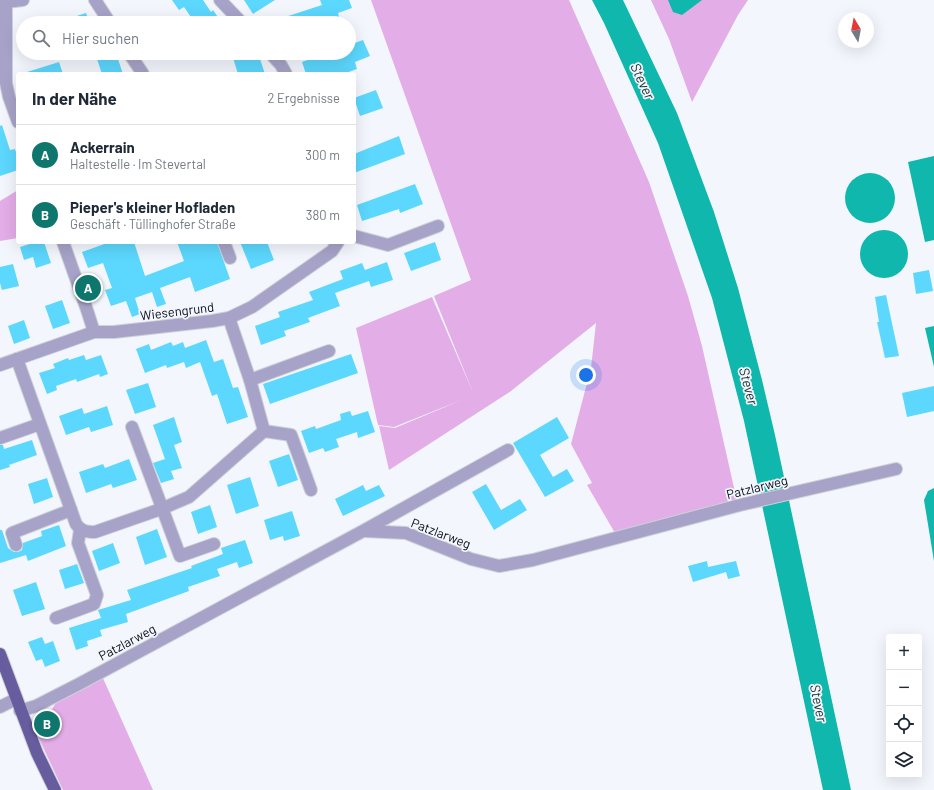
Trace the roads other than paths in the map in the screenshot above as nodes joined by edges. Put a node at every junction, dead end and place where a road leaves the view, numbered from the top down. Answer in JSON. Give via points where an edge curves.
{"nodes":[{"id":1,"x":23,"y":0,"type":"edge"},
{"id":2,"x":94,"y":0,"type":"edge"},
{"id":3,"x":220,"y":0,"type":"edge"},
{"id":4,"x":5,"y":1,"type":"edge"},
{"id":5,"x":105,"y":16,"type":"edge"},
{"id":6,"x":235,"y":16,"type":"edge"},
{"id":7,"x":134,"y":60,"type":"edge"},
{"id":8,"x":276,"y":60,"type":"edge"},
{"id":9,"x":142,"y":72,"type":"edge"},
{"id":10,"x":285,"y":72,"type":"edge"},
{"id":11,"x":4,"y":99,"type":"edge"},
{"id":12,"x":16,"y":119,"type":"edge"},
{"id":13,"x":438,"y":226,"type":"dead end"},
{"id":14,"x":356,"y":237,"type":"edge"},
{"id":15,"x":63,"y":244,"type":"edge"},
{"id":16,"x":225,"y":244,"type":"edge"},
{"id":17,"x":337,"y":244,"type":"edge"},
{"id":18,"x":230,"y":258,"type":"dead end"},
{"id":19,"x":229,"y":318,"type":"junction"},
{"id":20,"x":94,"y":332,"type":"junction"},
{"id":21,"x":329,"y":351,"type":"dead end"},
{"id":22,"x":17,"y":359,"type":"junction"},
{"id":23,"x":0,"y":365,"type":"edge"},
{"id":24,"x":250,"y":380,"type":"junction"},
{"id":25,"x":40,"y":424,"type":"junction"},
{"id":26,"x":132,"y":427,"type":"dead end"},
{"id":27,"x":264,"y":431,"type":"junction"},
{"id":28,"x":0,"y":438,"type":"edge"},
{"id":29,"x":508,"y":450,"type":"dead end"},
{"id":30,"x":896,"y":469,"type":"dead end"},
{"id":31,"x":311,"y":490,"type":"dead end"},
{"id":32,"x":161,"y":509,"type":"junction"},
{"id":33,"x":71,"y":510,"type":"junction"},
{"id":34,"x":80,"y":530,"type":"junction"},
{"id":35,"x":363,"y":531,"type":"junction"},
{"id":36,"x":214,"y":544,"type":"dead end"},
{"id":37,"x":16,"y":545,"type":"dead end"},
{"id":38,"x":56,"y":618,"type":"dead end"},
{"id":39,"x":0,"y":654,"type":"edge"},
{"id":40,"x":16,"y":699,"type":"junction"},
{"id":41,"x":0,"y":706,"type":"edge"},
{"id":42,"x":20,"y":711,"type":"junction"},
{"id":43,"x":54,"y":790,"type":"edge"}],
"edges":[{"from":1,"to":4,"type":"street"},
{"from":2,"to":5,"type":"street"},
{"from":3,"to":6,"type":"street"},
{"from":4,"to":11,"type":"street"},
{"from":7,"to":9,"type":"street"},
{"from":8,"to":10,"type":"street"},
{"from":11,"to":12,"type":"street"},
{"from":13,"to":14,"type":"street","via":[[388,245]]},
{"from":15,"to":20,"type":"street"},
{"from":16,"to":18,"type":"street"},
{"from":17,"to":19,"type":"street","name":"Wiesengrund","via":[[332,251],[258,302]]},
{"from":19,"to":20,"type":"street","name":"Wiesengrund","via":[[114,332]]},
{"from":19,"to":24,"type":"street"},
{"from":20,"to":22,"type":"street","name":"Wiesengrund"},
{"from":21,"to":24,"type":"street"},
{"from":22,"to":23,"type":"street","name":"Wiesengrund"},
{"from":22,"to":25,"type":"street"},
{"from":24,"to":27,"type":"street"},
{"from":25,"to":28,"type":"street"},
{"from":25,"to":33,"type":"street"},
{"from":26,"to":32,"type":"street"},
{"from":27,"to":31,"type":"street","via":[[291,435]]},
{"from":27,"to":32,"type":"street","via":[[189,497]]},
{"from":29,"to":35,"type":"street"},
{"from":30,"to":35,"type":"street","name":"Patzlarweg","via":[[750,503],[533,560],[499,566],[471,559],[406,533]]},
{"from":32,"to":34,"type":"street","via":[[95,532]]},
{"from":32,"to":36,"type":"street","via":[[180,556]]},
{"from":33,"to":34,"type":"street"},
{"from":33,"to":37,"type":"street","via":[[12,532]]},
{"from":34,"to":38,"type":"street","via":[[78,543],[97,595],[94,604]]},
{"from":35,"to":42,"type":"street","name":"Patzlarweg","via":[[58,695]]},
{"from":39,"to":40,"type":"main road"},
{"from":40,"to":41,"type":"street"},
{"from":40,"to":42,"type":"main road"},
{"from":42,"to":43,"type":"main road"}]}
